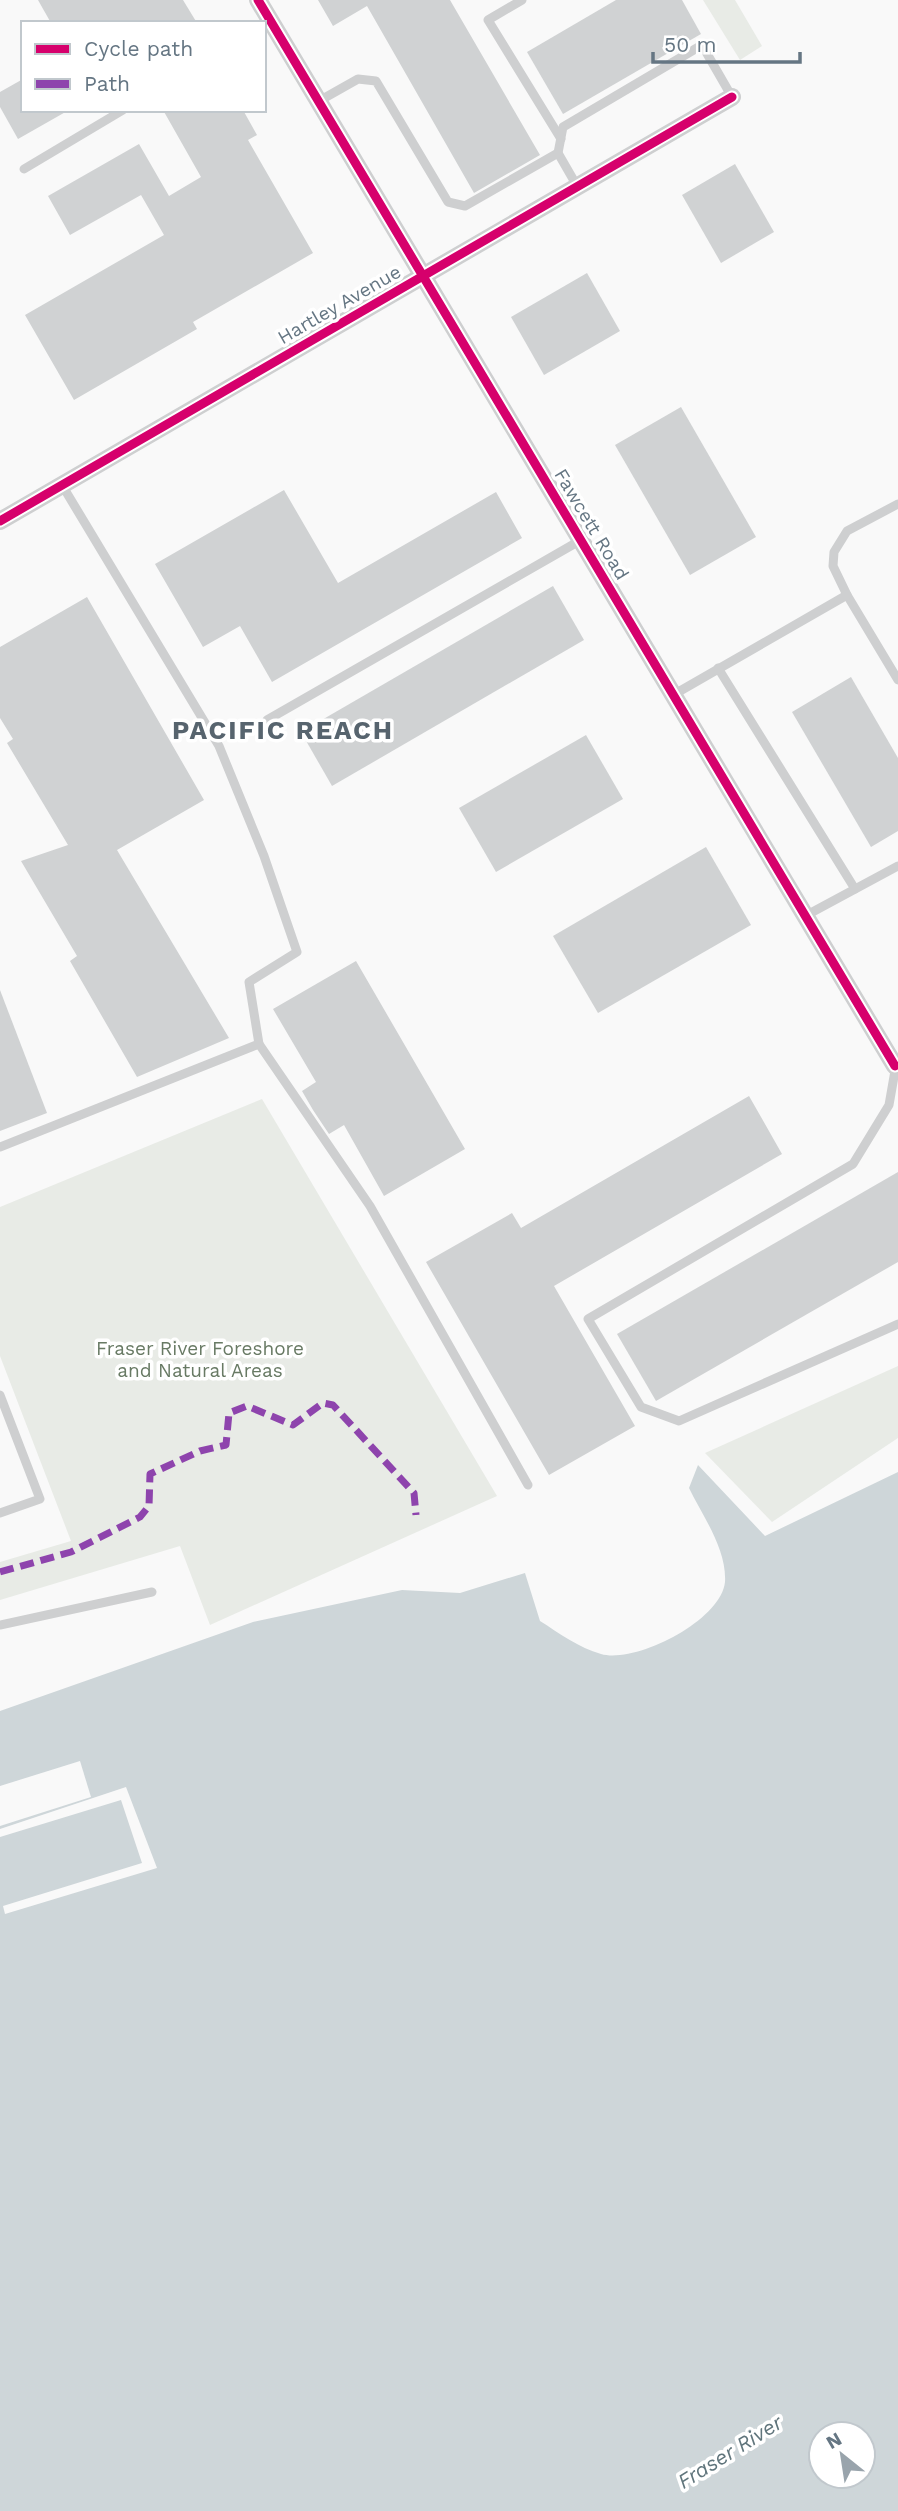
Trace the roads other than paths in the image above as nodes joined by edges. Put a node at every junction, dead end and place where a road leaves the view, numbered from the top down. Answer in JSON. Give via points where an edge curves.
{"nodes":[{"id":1,"x":258,"y":0,"type":"edge"},
{"id":2,"x":522,"y":0,"type":"edge"},
{"id":3,"x":268,"y":24,"type":"edge"},
{"id":4,"x":732,"y":97,"type":"joint"},
{"id":5,"x":319,"y":101,"type":"junction"},
{"id":6,"x":120,"y":112,"type":"edge"},
{"id":7,"x":561,"y":139,"type":"junction"},
{"id":8,"x":558,"y":153,"type":"junction"},
{"id":9,"x":23,"y":169,"type":"dead end"},
{"id":10,"x":578,"y":186,"type":"junction"},
{"id":11,"x":422,"y":276,"type":"junction"},
{"id":12,"x":62,"y":485,"type":"junction"},
{"id":13,"x":898,"y":504,"type":"edge"},
{"id":14,"x":0,"y":522,"type":"edge"},
{"id":15,"x":581,"y":540,"type":"junction"},
{"id":16,"x":847,"y":595,"type":"junction"},
{"id":17,"x":718,"y":668,"type":"junction"},
{"id":18,"x":898,"y":680,"type":"edge"},
{"id":19,"x":673,"y":695,"type":"junction"},
{"id":20,"x":267,"y":720,"type":"dead end"},
{"id":21,"x":898,"y":866,"type":"edge"},
{"id":22,"x":855,"y":889,"type":"junction"},
{"id":23,"x":806,"y":916,"type":"junction"},
{"id":24,"x":259,"y":1044,"type":"junction"},
{"id":25,"x":897,"y":1065,"type":"edge"},
{"id":26,"x":0,"y":1147,"type":"edge"},
{"id":27,"x":898,"y":1324,"type":"edge"},
{"id":28,"x":0,"y":1395,"type":"edge"},
{"id":29,"x":528,"y":1485,"type":"dead end"},
{"id":30,"x":0,"y":1513,"type":"edge"},
{"id":31,"x":152,"y":1592,"type":"dead end"},
{"id":32,"x":0,"y":1625,"type":"edge"}],
"edges":[{"from":1,"to":3,"type":"street","name":"Fawcett Road"},
{"from":2,"to":7,"type":"lane","via":[[488,20]]},
{"from":3,"to":5,"type":"street","name":"Fawcett Road"},
{"from":4,"to":7,"type":"lane","via":[[702,45],[563,127]]},
{"from":4,"to":10,"type":"street","name":"Hartley Avenue"},
{"from":5,"to":8,"type":"lane","via":[[358,79],[376,81],[448,202],[465,206]]},
{"from":5,"to":11,"type":"street","name":"Fawcett Road"},
{"from":6,"to":9,"type":"lane"},
{"from":7,"to":8,"type":"lane"},
{"from":8,"to":10,"type":"lane"},
{"from":10,"to":11,"type":"street","name":"Hartley Avenue"},
{"from":11,"to":12,"type":"street","name":"Hartley Avenue"},
{"from":11,"to":15,"type":"street","name":"Fawcett Road"},
{"from":12,"to":14,"type":"street","name":"Hartley Avenue"},
{"from":12,"to":24,"type":"lane","via":[[219,746],[264,856],[297,952],[249,982]]},
{"from":13,"to":16,"type":"lane","via":[[847,531],[834,552],[833,566]]},
{"from":15,"to":19,"type":"street","name":"Fawcett Road"},
{"from":15,"to":20,"type":"lane"},
{"from":16,"to":17,"type":"lane"},
{"from":16,"to":18,"type":"lane"},
{"from":17,"to":19,"type":"lane"},
{"from":17,"to":22,"type":"lane"},
{"from":19,"to":23,"type":"street","name":"Fawcett Road"},
{"from":21,"to":22,"type":"lane"},
{"from":22,"to":23,"type":"lane"},
{"from":23,"to":25,"type":"street","name":"Fawcett Road"},
{"from":24,"to":26,"type":"lane"},
{"from":24,"to":29,"type":"lane","via":[[370,1206]]},
{"from":25,"to":27,"type":"lane","via":[[889,1105],[853,1164],[588,1319],[641,1407],[679,1421]]},
{"from":28,"to":30,"type":"lane","via":[[40,1499]]},
{"from":31,"to":32,"type":"lane"}]}
